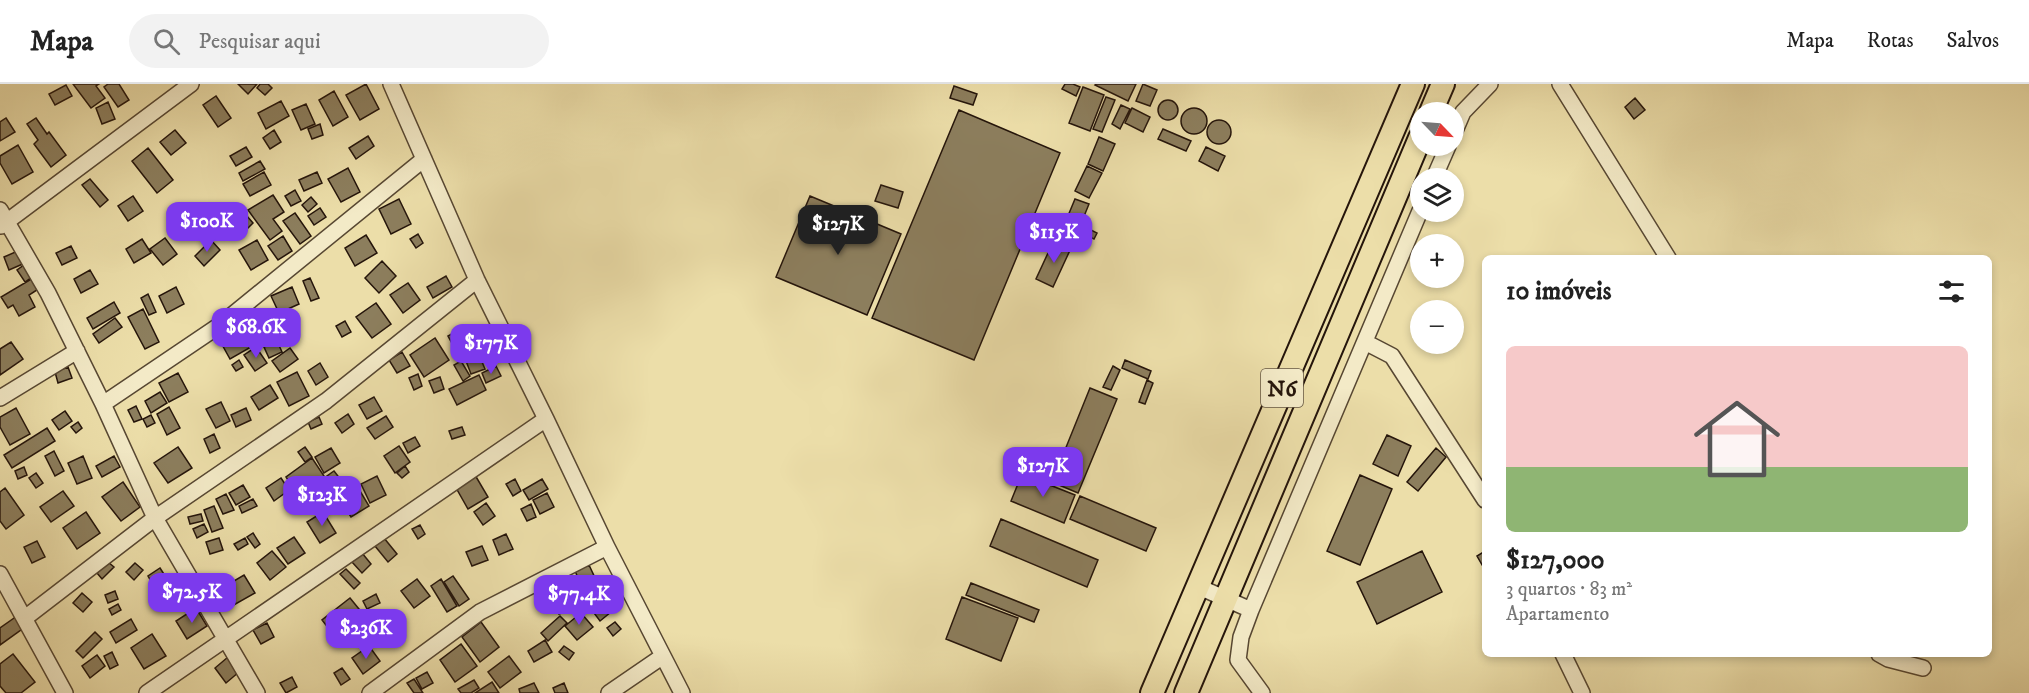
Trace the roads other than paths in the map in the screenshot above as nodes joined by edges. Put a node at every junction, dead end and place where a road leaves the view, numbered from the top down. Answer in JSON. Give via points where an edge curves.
{"nodes":[{"id":1,"x":191,"y":84,"type":"edge"},
{"id":2,"x":391,"y":84,"type":"edge"},
{"id":3,"x":1413,"y":84,"type":"edge"},
{"id":4,"x":1443,"y":84,"type":"edge"},
{"id":5,"x":1490,"y":84,"type":"edge"},
{"id":6,"x":1560,"y":84,"type":"edge"},
{"id":7,"x":1435,"y":102,"type":"edge"},
{"id":8,"x":1464,"y":110,"type":"edge"},
{"id":9,"x":1412,"y":156,"type":"edge"},
{"id":10,"x":424,"y":159,"type":"junction"},
{"id":11,"x":2,"y":219,"type":"edge"},
{"id":12,"x":1415,"y":222,"type":"edge"},
{"id":13,"x":1666,"y":255,"type":"edge"},
{"id":14,"x":477,"y":280,"type":"junction"},
{"id":15,"x":1365,"y":342,"type":"junction"},
{"id":16,"x":77,"y":351,"type":"junction"},
{"id":17,"x":0,"y":398,"type":"edge"},
{"id":18,"x":103,"y":404,"type":"junction"},
{"id":19,"x":546,"y":419,"type":"junction"},
{"id":20,"x":1482,"y":495,"type":"edge"},
{"id":21,"x":155,"y":518,"type":"junction"},
{"id":22,"x":607,"y":547,"type":"junction"},
{"id":23,"x":0,"y":573,"type":"edge"},
{"id":24,"x":1197,"y":586,"type":"junction"},
{"id":25,"x":1227,"y":599,"type":"junction"},
{"id":26,"x":1251,"y":610,"type":"junction"},
{"id":27,"x":25,"y":618,"type":"junction"},
{"id":28,"x":225,"y":639,"type":"junction"},
{"id":29,"x":663,"y":656,"type":"junction"},
{"id":30,"x":1564,"y":657,"type":"edge"},
{"id":31,"x":1885,"y":657,"type":"edge"},
{"id":32,"x":1923,"y":668,"type":"dead end"},
{"id":33,"x":64,"y":693,"type":"edge"},
{"id":34,"x":147,"y":693,"type":"edge"},
{"id":35,"x":257,"y":693,"type":"edge"},
{"id":36,"x":370,"y":693,"type":"edge"},
{"id":37,"x":609,"y":693,"type":"edge"},
{"id":38,"x":682,"y":693,"type":"edge"},
{"id":39,"x":1152,"y":693,"type":"edge"},
{"id":40,"x":1186,"y":693,"type":"edge"},
{"id":41,"x":1262,"y":693,"type":"edge"},
{"id":42,"x":1582,"y":693,"type":"edge"}],
"edges":[{"from":1,"to":11,"type":"street"},
{"from":2,"to":10,"type":"street"},
{"from":3,"to":24,"type":"highway","number":"N6"},
{"from":4,"to":7,"type":"highway"},
{"from":5,"to":8,"type":"street"},
{"from":6,"to":13,"type":"street"},
{"from":9,"to":25,"type":"highway","number":"N6"},
{"from":10,"to":14,"type":"street"},
{"from":10,"to":18,"type":"street","via":[[220,325]]},
{"from":11,"to":16,"type":"street","via":[[48,293]]},
{"from":12,"to":15,"type":"street"},
{"from":14,"to":19,"type":"street"},
{"from":14,"to":21,"type":"street","via":[[326,401]]},
{"from":15,"to":20,"type":"street","via":[[1392,356]]},
{"from":15,"to":26,"type":"street"},
{"from":16,"to":17,"type":"street"},
{"from":16,"to":18,"type":"street"},
{"from":18,"to":21,"type":"street"},
{"from":19,"to":22,"type":"street"},
{"from":19,"to":28,"type":"street"},
{"from":21,"to":27,"type":"street"},
{"from":21,"to":28,"type":"street"},
{"from":22,"to":29,"type":"street"},
{"from":22,"to":36,"type":"street","via":[[480,612]]},
{"from":23,"to":27,"type":"street"},
{"from":24,"to":25,"type":"street"},
{"from":24,"to":39,"type":"highway","number":"N6"},
{"from":25,"to":26,"type":"street"},
{"from":25,"to":40,"type":"highway","number":"N6"},
{"from":26,"to":41,"type":"street","via":[[1241,636],[1238,660]]},
{"from":27,"to":33,"type":"street"},
{"from":28,"to":34,"type":"street"},
{"from":28,"to":35,"type":"street"},
{"from":29,"to":37,"type":"street"},
{"from":29,"to":38,"type":"street"},
{"from":30,"to":42,"type":"street"},
{"from":31,"to":32,"type":"street"}]}
